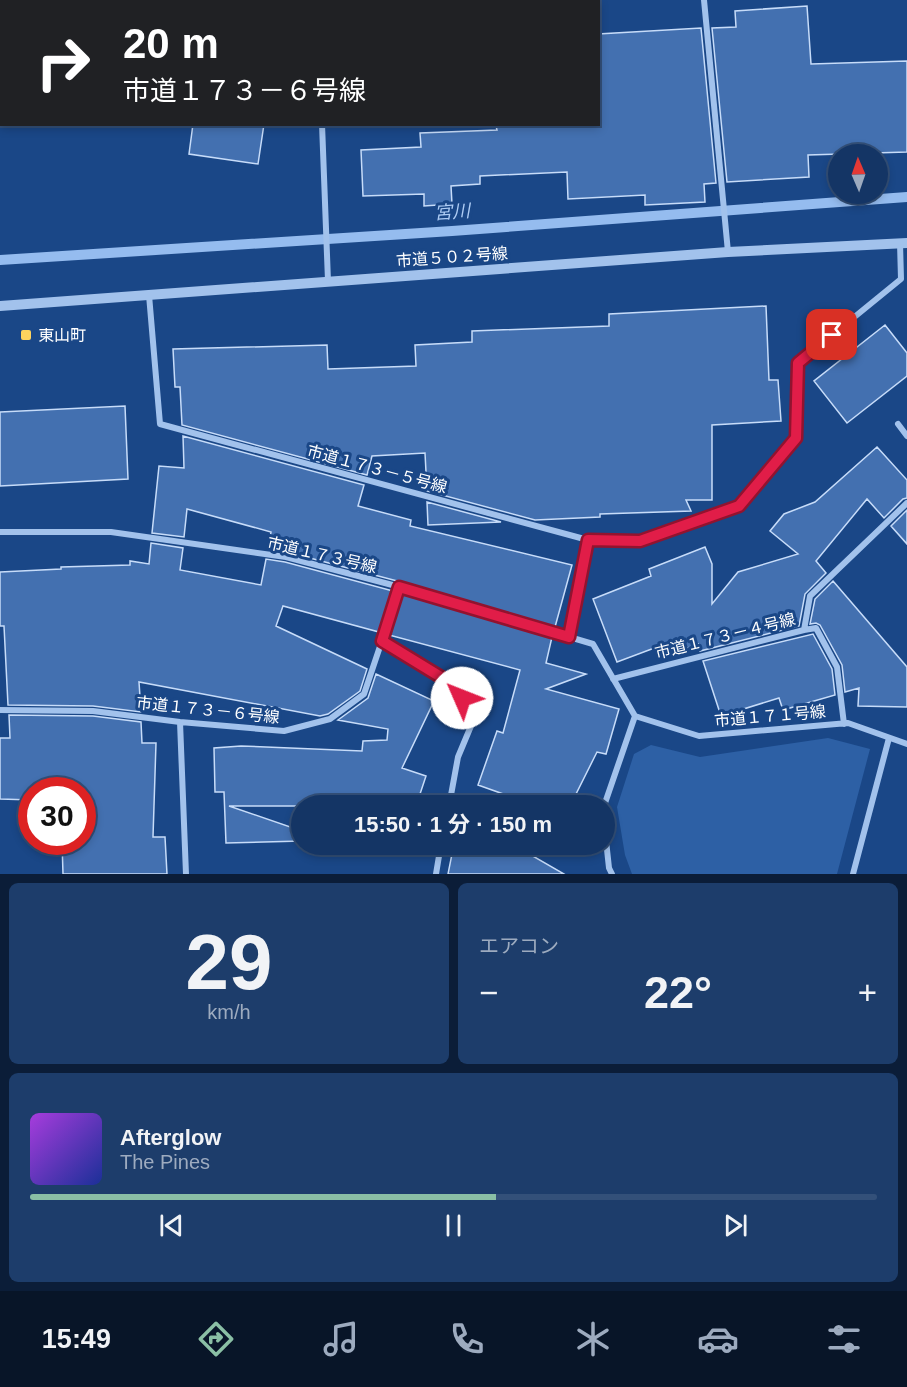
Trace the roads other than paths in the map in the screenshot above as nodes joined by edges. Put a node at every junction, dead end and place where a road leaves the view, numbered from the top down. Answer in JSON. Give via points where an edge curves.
{"nodes":[{"id":1,"x":704,"y":0,"type":"edge"},
{"id":2,"x":322,"y":126,"type":"edge"},
{"id":3,"x":904,"y":243,"type":"edge"},
{"id":4,"x":728,"y":252,"type":"junction"},
{"id":5,"x":328,"y":281,"type":"junction"},
{"id":6,"x":149,"y":295,"type":"junction"},
{"id":7,"x":0,"y":306,"type":"edge"},
{"id":8,"x":898,"y":424,"type":"dead end"},
{"id":9,"x":907,"y":435,"type":"edge"},
{"id":10,"x":907,"y":503,"type":"edge"},
{"id":11,"x":0,"y":532,"type":"edge"},
{"id":12,"x":588,"y":540,"type":"junction"},
{"id":13,"x":399,"y":587,"type":"junction"},
{"id":14,"x":804,"y":630,"type":"junction"},
{"id":15,"x":569,"y":637,"type":"junction"},
{"id":16,"x":382,"y":641,"type":"junction"},
{"id":17,"x":613,"y":679,"type":"junction"},
{"id":18,"x":0,"y":710,"type":"edge"},
{"id":19,"x":635,"y":716,"type":"junction"},
{"id":20,"x":180,"y":722,"type":"junction"},
{"id":21,"x":844,"y":724,"type":"junction"},
{"id":22,"x":890,"y":738,"type":"junction"},
{"id":23,"x":907,"y":744,"type":"edge"},
{"id":24,"x":451,"y":795,"type":"edge"},
{"id":25,"x":608,"y":795,"type":"edge"},
{"id":26,"x":439,"y":855,"type":"edge"},
{"id":27,"x":608,"y":855,"type":"edge"},
{"id":28,"x":186,"y":874,"type":"edge"},
{"id":29,"x":436,"y":874,"type":"edge"},
{"id":30,"x":612,"y":874,"type":"edge"},
{"id":31,"x":853,"y":874,"type":"edge"}],
"edges":[{"from":1,"to":4,"type":"street"},
{"from":2,"to":5,"type":"street"},
{"from":3,"to":4,"type":"street","name":"市道５０２号線"},
{"from":3,"to":12,"type":"street","name":"市道１７３－５号線","via":[[901,279],[798,363],[796,438],[739,506],[640,541]]},
{"from":4,"to":5,"type":"street","name":"市道５０２号線"},
{"from":5,"to":6,"type":"street","name":"市道５０２号線"},
{"from":6,"to":7,"type":"street","name":"市道５０２号線"},
{"from":6,"to":12,"type":"street","name":"市道１７３－５号線","via":[[160,424]]},
{"from":8,"to":9,"type":"street"},
{"from":10,"to":14,"type":"street","via":[[810,596]]},
{"from":11,"to":13,"type":"street","name":"市道１７３号線","via":[[111,532],[286,558]]},
{"from":12,"to":15,"type":"street"},
{"from":13,"to":15,"type":"street","name":"市道１７３号線"},
{"from":13,"to":16,"type":"street","name":"市道１７３－６号線"},
{"from":14,"to":17,"type":"street","name":"市道１７３－４号線"},
{"from":14,"to":21,"type":"street","name":"市道１７３－４号線","via":[[816,628],[837,667]]},
{"from":15,"to":17,"type":"street","name":"市道１７３号線","via":[[593,644]]},
{"from":16,"to":20,"type":"street","name":"市道１７３－６号線","via":[[364,694],[330,719],[284,731]]},
{"from":16,"to":24,"type":"street","via":[[449,682],[476,714],[458,758]]},
{"from":17,"to":19,"type":"street","name":"市道１７３号線"},
{"from":18,"to":20,"type":"street","name":"市道１７３－６号線","via":[[93,711]]},
{"from":19,"to":21,"type":"street","name":"市道１７１号線","via":[[699,736]]},
{"from":19,"to":25,"type":"street"},
{"from":20,"to":28,"type":"street"},
{"from":21,"to":22,"type":"street","name":"市道１７１号線"},
{"from":22,"to":23,"type":"street","name":"市道１７１号線"},
{"from":22,"to":31,"type":"street"},
{"from":26,"to":29,"type":"street"},
{"from":27,"to":30,"type":"street"}]}
